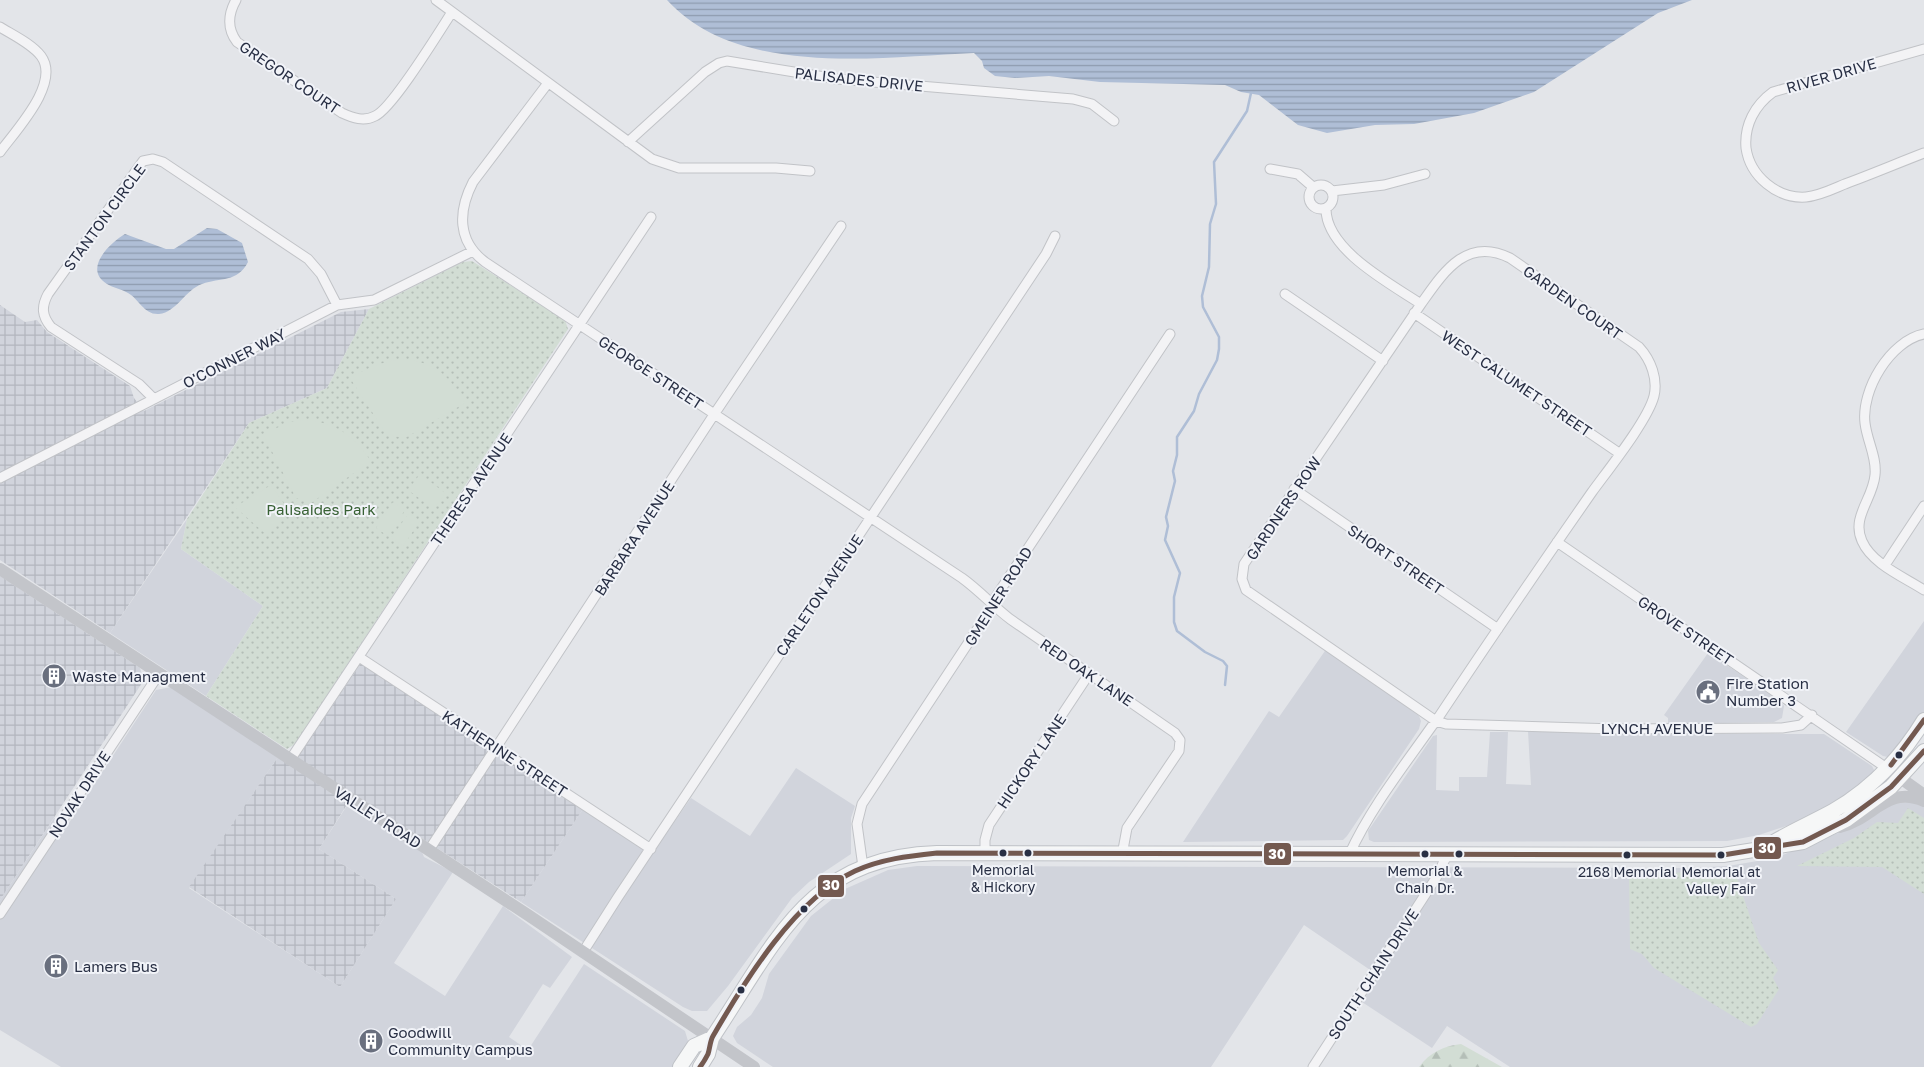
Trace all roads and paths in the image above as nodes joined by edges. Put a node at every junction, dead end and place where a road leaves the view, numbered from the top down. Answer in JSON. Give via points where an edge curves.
{"nodes":[{"id":1,"x":236,"y":0,"type":"edge"},
{"id":2,"x":436,"y":0,"type":"edge"},
{"id":3,"x":452,"y":12,"type":"junction"},
{"id":4,"x":0,"y":27,"type":"edge"},
{"id":5,"x":1924,"y":49,"type":"edge"},
{"id":6,"x":548,"y":83,"type":"junction"},
{"id":7,"x":1114,"y":121,"type":"dead end"},
{"id":8,"x":628,"y":142,"type":"junction"},
{"id":9,"x":0,"y":152,"type":"edge"},
{"id":10,"x":1924,"y":153,"type":"edge"},
{"id":11,"x":1270,"y":169,"type":"dead end"},
{"id":12,"x":810,"y":171,"type":"dead end"},
{"id":13,"x":1425,"y":174,"type":"dead end"},
{"id":14,"x":1313,"y":188,"type":"junction"},
{"id":15,"x":1332,"y":191,"type":"junction"},
{"id":16,"x":1326,"y":209,"type":"junction"},
{"id":17,"x":651,"y":217,"type":"dead end"},
{"id":18,"x":841,"y":226,"type":"dead end"},
{"id":19,"x":1055,"y":236,"type":"dead end"},
{"id":20,"x":473,"y":251,"type":"junction"},
{"id":21,"x":1285,"y":294,"type":"dead end"},
{"id":22,"x":1421,"y":304,"type":"junction"},
{"id":23,"x":337,"y":306,"type":"junction"},
{"id":24,"x":1414,"y":313,"type":"junction"},
{"id":25,"x":580,"y":325,"type":"junction"},
{"id":26,"x":1170,"y":334,"type":"dead end"},
{"id":27,"x":1924,"y":334,"type":"edge"},
{"id":28,"x":1383,"y":361,"type":"junction"},
{"id":29,"x":154,"y":399,"type":"junction"},
{"id":30,"x":715,"y":413,"type":"junction"},
{"id":31,"x":1619,"y":453,"type":"junction"},
{"id":32,"x":0,"y":478,"type":"edge"},
{"id":33,"x":1294,"y":490,"type":"junction"},
{"id":34,"x":1924,"y":506,"type":"edge"},
{"id":35,"x":871,"y":517,"type":"junction"},
{"id":36,"x":1557,"y":542,"type":"junction"},
{"id":37,"x":1886,"y":565,"type":"junction"},
{"id":38,"x":0,"y":569,"type":"edge"},
{"id":39,"x":1924,"y":590,"type":"edge"},
{"id":40,"x":992,"y":604,"type":"junction"},
{"id":41,"x":1498,"y":629,"type":"junction"},
{"id":42,"x":359,"y":657,"type":"junction"},
{"id":43,"x":159,"y":674,"type":"junction"},
{"id":44,"x":1089,"y":674,"type":"junction"},
{"id":45,"x":1812,"y":715,"type":"junction"},
{"id":46,"x":1924,"y":720,"type":"edge"},
{"id":47,"x":1436,"y":721,"type":"junction"},
{"id":48,"x":496,"y":747,"type":"junction"},
{"id":49,"x":1924,"y":751,"type":"edge"},
{"id":50,"x":290,"y":760,"type":"junction"},
{"id":51,"x":1888,"y":769,"type":"junction"},
{"id":52,"x":1900,"y":779,"type":"junction"},
{"id":53,"x":1924,"y":794,"type":"edge"},
{"id":54,"x":1924,"y":801,"type":"edge"},
{"id":55,"x":1828,"y":830,"type":"junction"},
{"id":56,"x":1765,"y":847,"type":"junction"},
{"id":57,"x":651,"y":849,"type":"junction"},
{"id":58,"x":428,"y":850,"type":"junction"},
{"id":59,"x":986,"y":854,"type":"junction"},
{"id":60,"x":1122,"y":854,"type":"junction"},
{"id":61,"x":1349,"y":854,"type":"junction"},
{"id":62,"x":1447,"y":855,"type":"junction"},
{"id":63,"x":863,"y":867,"type":"junction"},
{"id":64,"x":0,"y":914,"type":"edge"},
{"id":65,"x":583,"y":952,"type":"junction"},
{"id":66,"x":712,"y":1038,"type":"junction"},
{"id":67,"x":680,"y":1067,"type":"edge"},
{"id":68,"x":700,"y":1067,"type":"edge"},
{"id":69,"x":754,"y":1067,"type":"edge"},
{"id":70,"x":1313,"y":1067,"type":"edge"}],
"edges":[{"from":1,"to":3,"type":"street","name":"GREGOR COURT","via":[[229,22],[237,42],[342,113],[363,119],[377,116],[388,107]]},
{"from":2,"to":3,"type":"street"},
{"from":3,"to":6,"type":"street"},
{"from":4,"to":9,"type":"street","via":[[36,51],[46,64],[47,76],[42,93]]},
{"from":5,"to":10,"type":"street","name":"RIVER DRIVE","via":[[1773,92],[1753,114],[1746,142],[1750,163],[1764,182],[1780,193],[1800,197],[1821,193]]},
{"from":6,"to":8,"type":"street"},
{"from":6,"to":20,"type":"street","name":"GEORGE STREET","via":[[467,194],[462,222]]},
{"from":7,"to":8,"type":"street","name":"PALISADES DRIVE","via":[[1092,104],[1073,98],[837,79],[727,61],[711,67]]},
{"from":8,"to":12,"type":"street","via":[[652,159],[679,168]]},
{"from":11,"to":14,"type":"street","via":[[1298,174]]},
{"from":13,"to":15,"type":"street","via":[[1384,185]]},
{"from":14,"to":15,"type":"street","via":[[1325,186]]},
{"from":14,"to":16,"type":"street","via":[[1309,202],[1318,210]]},
{"from":15,"to":16,"type":"street","via":[[1332,203]]},
{"from":16,"to":22,"type":"street","via":[[1335,233],[1357,260]]},
{"from":17,"to":25,"type":"street","name":"THERESA AVENUE"},
{"from":18,"to":30,"type":"street","name":"BARBARA AVENUE"},
{"from":19,"to":35,"type":"street","name":"CARLETON AVENUE"},
{"from":20,"to":23,"type":"street","name":"O'CONNER WAY","via":[[374,300]]},
{"from":20,"to":25,"type":"street","name":"GEORGE STREET"},
{"from":21,"to":28,"type":"street"},
{"from":22,"to":24,"type":"street","name":"GARDEN COURT"},
{"from":22,"to":31,"type":"street","name":"GARDEN COURT","via":[[1453,262],[1472,254],[1495,253],[1510,258],[1639,348],[1653,372],[1654,393],[1646,412]]},
{"from":23,"to":29,"type":"street","name":"O'CONNER WAY"},
{"from":23,"to":29,"type":"street","name":"STANTON CIRCLE","via":[[321,274],[308,259],[163,162],[143,161],[48,294],[42,309],[51,327],[139,384]]},
{"from":24,"to":28,"type":"street","name":"GARDNERS ROW"},
{"from":24,"to":31,"type":"street","name":"WEST CALUMET STREET"},
{"from":25,"to":30,"type":"street","name":"GEORGE STREET"},
{"from":25,"to":42,"type":"street","name":"THERESA AVENUE"},
{"from":26,"to":40,"type":"street","name":"GMEINER ROAD"},
{"from":27,"to":37,"type":"street","via":[[1907,341],[1893,353],[1872,384],[1865,408],[1875,476],[1860,516],[1859,530],[1867,549]]},
{"from":28,"to":33,"type":"street","name":"GARDNERS ROW"},
{"from":29,"to":32,"type":"street","name":"O'CONNER WAY"},
{"from":30,"to":35,"type":"street","name":"GEORGE STREET"},
{"from":30,"to":48,"type":"street","name":"BARBARA AVENUE"},
{"from":31,"to":36,"type":"street"},
{"from":33,"to":41,"type":"street","name":"SHORT STREET"},
{"from":33,"to":47,"type":"street","name":"GARDNERS ROW","via":[[1244,564],[1244,586],[1252,595]]},
{"from":34,"to":37,"type":"street"},
{"from":35,"to":40,"type":"street","name":"GEORGE STREET","via":[[978,589]]},
{"from":35,"to":57,"type":"street","name":"CARLETON AVENUE"},
{"from":36,"to":41,"type":"street"},
{"from":36,"to":45,"type":"street","name":"GROVE STREET"},
{"from":37,"to":39,"type":"street"},
{"from":38,"to":43,"type":"main road","name":"VALLEY ROAD"},
{"from":40,"to":44,"type":"street","name":"RED OAK LANE"},
{"from":40,"to":63,"type":"street","name":"GMEINER ROAD","via":[[862,804],[857,824]]},
{"from":41,"to":47,"type":"street"},
{"from":42,"to":48,"type":"street","name":"KATHERINE STREET"},
{"from":42,"to":50,"type":"street","name":"THERESA AVENUE"},
{"from":43,"to":50,"type":"main road","name":"VALLEY ROAD"},
{"from":43,"to":64,"type":"street","name":"NOVAK DRIVE"},
{"from":44,"to":59,"type":"street","name":"HICKORY LANE","via":[[989,825]]},
{"from":44,"to":60,"type":"street","name":"RED OAK LANE","via":[[1175,733],[1180,740],[1179,751],[1128,828]]},
{"from":45,"to":47,"type":"street","name":"LYNCH AVENUE","via":[[1800,725],[1782,728],[1460,726]]},
{"from":45,"to":51,"type":"street","name":"GROVE STREET"},
{"from":46,"to":51,"type":"main road"},
{"from":47,"to":61,"type":"street"},
{"from":48,"to":57,"type":"street","name":"KATHERINE STREET"},
{"from":48,"to":58,"type":"street","name":"BARBARA AVENUE"},
{"from":49,"to":52,"type":"main road"},
{"from":50,"to":58,"type":"main road","name":"VALLEY ROAD"},
{"from":51,"to":52,"type":"main road"},
{"from":51,"to":56,"type":"main road","via":[[1850,800]]},
{"from":52,"to":53,"type":"main road"},
{"from":52,"to":55,"type":"main road","via":[[1864,808]]},
{"from":54,"to":55,"type":"main road","via":[[1904,796],[1891,799],[1858,821]]},
{"from":55,"to":56,"type":"main road","via":[[1803,842]]},
{"from":56,"to":62,"type":"main road","via":[[1698,856]]},
{"from":57,"to":65,"type":"street","name":"CARLETON AVENUE"},
{"from":58,"to":65,"type":"main road","name":"VALLEY ROAD"},
{"from":59,"to":60,"type":"main road"},
{"from":59,"to":63,"type":"main road","via":[[898,856]]},
{"from":60,"to":61,"type":"main road"},
{"from":61,"to":62,"type":"main road"},
{"from":62,"to":70,"type":"street","name":"SOUTH CHAIN DRIVE","via":[[1436,878]]},
{"from":63,"to":66,"type":"main road","via":[[826,886],[799,910]]},
{"from":65,"to":66,"type":"main road","name":"VALLEY ROAD"},
{"from":66,"to":67,"type":"main road","via":[[694,1046]]},
{"from":66,"to":68,"type":"main road"},
{"from":66,"to":69,"type":"main road","name":"VALLEY ROAD"}]}
